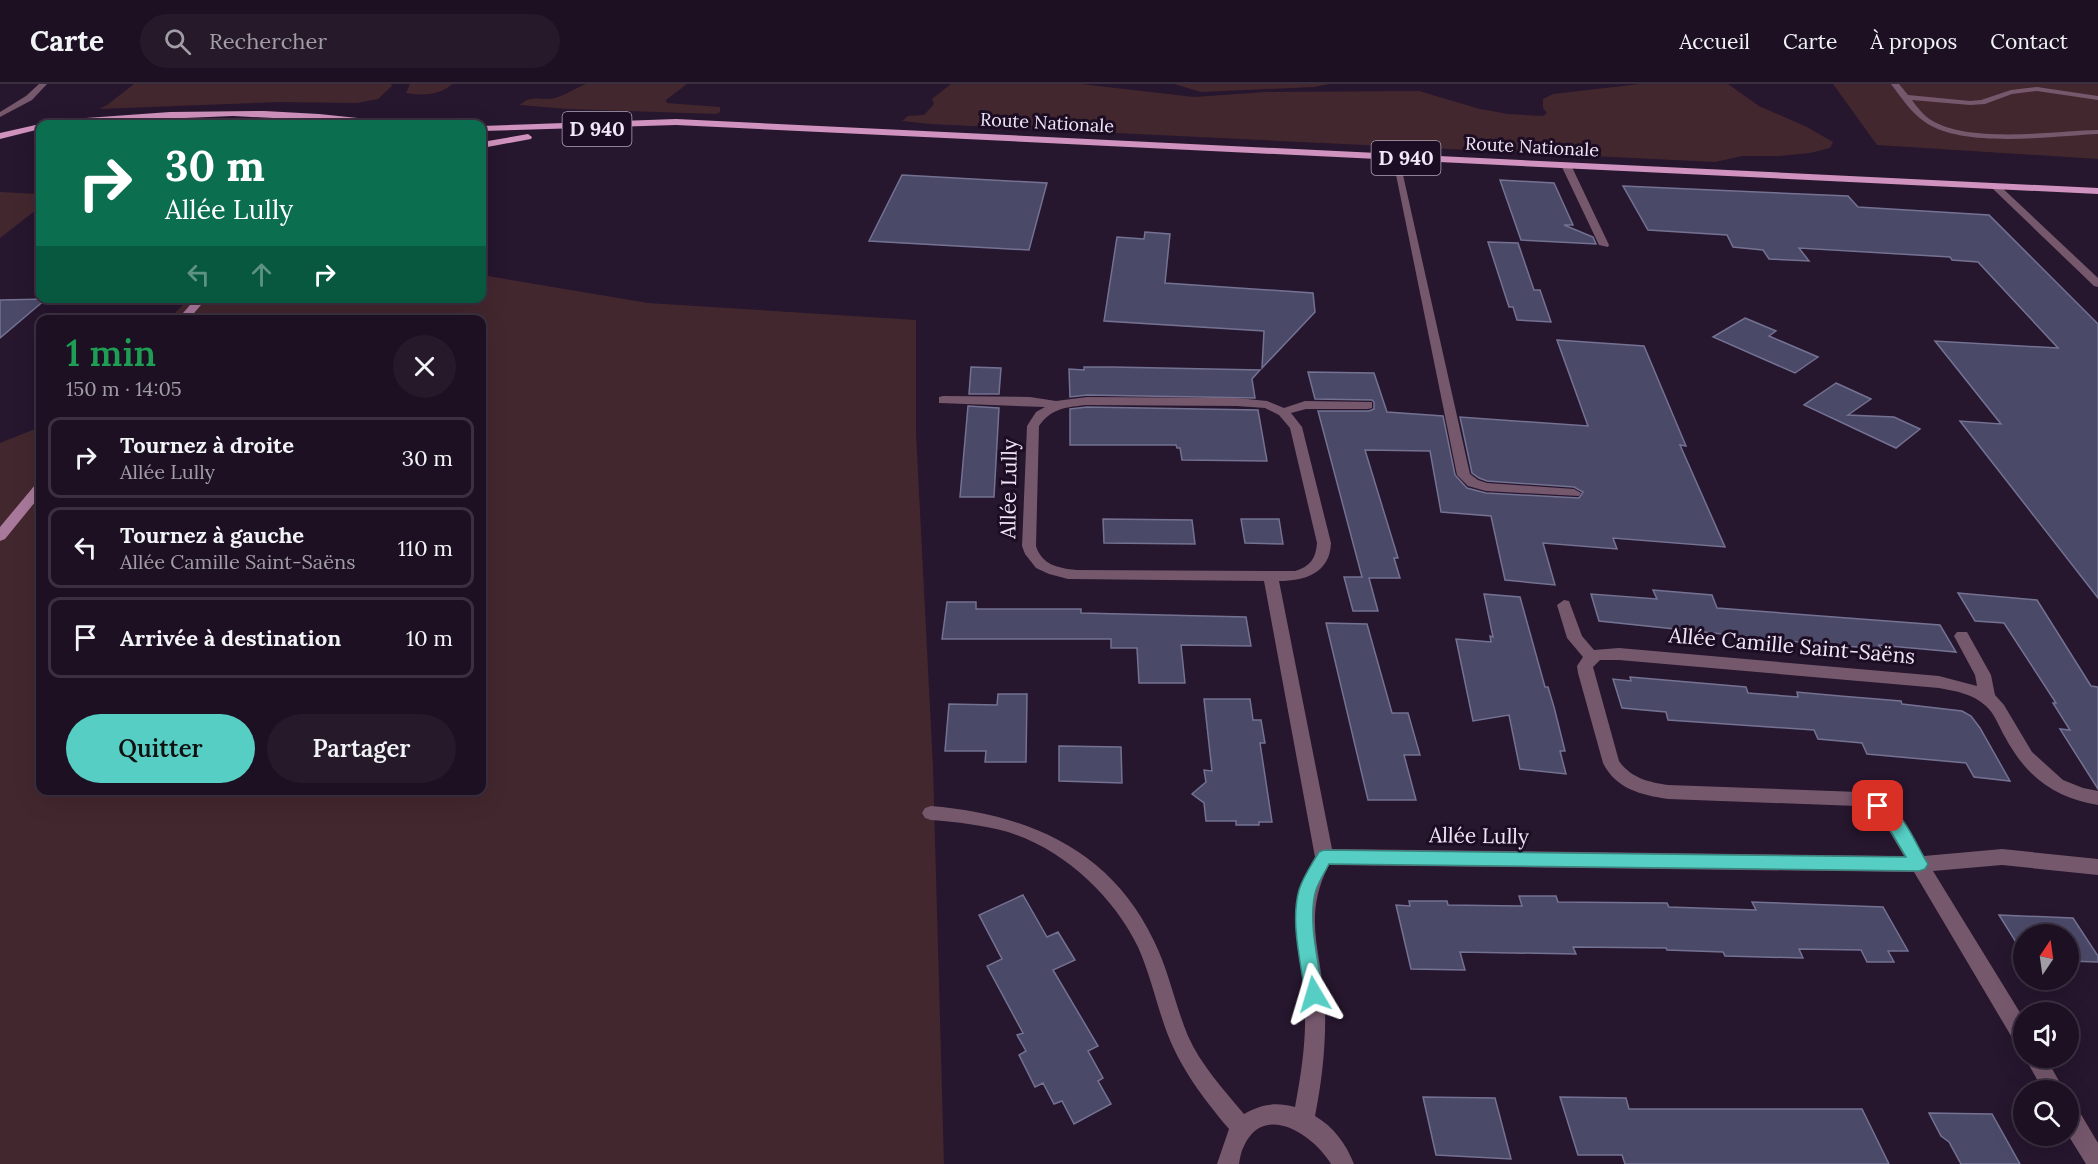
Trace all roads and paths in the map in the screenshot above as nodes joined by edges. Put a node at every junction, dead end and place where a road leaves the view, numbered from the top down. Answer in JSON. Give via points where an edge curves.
{"nodes":[{"id":1,"x":43,"y":84,"type":"edge"},
{"id":2,"x":1895,"y":84,"type":"edge"},
{"id":3,"x":2026,"y":84,"type":"edge"},
{"id":4,"x":2037,"y":89,"type":"junction"},
{"id":5,"x":1907,"y":97,"type":"junction"},
{"id":6,"x":2098,"y":98,"type":"edge"},
{"id":7,"x":256,"y":114,"type":"junction"},
{"id":8,"x":0,"y":115,"type":"edge"},
{"id":9,"x":98,"y":120,"type":"edge"},
{"id":10,"x":299,"y":120,"type":"edge"},
{"id":11,"x":352,"y":120,"type":"edge"},
{"id":12,"x":713,"y":124,"type":"junction"},
{"id":13,"x":36,"y":125,"type":"edge"},
{"id":14,"x":0,"y":127,"type":"edge"},
{"id":15,"x":36,"y":127,"type":"edge"},
{"id":16,"x":486,"y":129,"type":"edge"},
{"id":17,"x":2098,"y":132,"type":"edge"},
{"id":18,"x":0,"y":136,"type":"edge"},
{"id":19,"x":486,"y":144,"type":"edge"},
{"id":20,"x":1395,"y":157,"type":"junction"},
{"id":21,"x":1566,"y":165,"type":"junction"},
{"id":22,"x":1995,"y":186,"type":"junction"},
{"id":23,"x":2098,"y":191,"type":"edge"},
{"id":24,"x":1604,"y":245,"type":"dead end"},
{"id":25,"x":2098,"y":284,"type":"edge"},
{"id":26,"x":197,"y":303,"type":"edge"},
{"id":27,"x":187,"y":315,"type":"edge"},
{"id":28,"x":943,"y":400,"type":"dead end"},
{"id":29,"x":1056,"y":405,"type":"junction"},
{"id":30,"x":1368,"y":405,"type":"dead end"},
{"id":31,"x":1283,"y":412,"type":"junction"},
{"id":32,"x":36,"y":493,"type":"edge"},
{"id":33,"x":1574,"y":493,"type":"dead end"},
{"id":34,"x":0,"y":537,"type":"edge"},
{"id":35,"x":1270,"y":577,"type":"junction"},
{"id":36,"x":1564,"y":605,"type":"dead end"},
{"id":37,"x":1962,"y":636,"type":"dead end"},
{"id":38,"x":1592,"y":657,"type":"junction"},
{"id":39,"x":1987,"y":697,"type":"junction"},
{"id":40,"x":2098,"y":798,"type":"edge"},
{"id":41,"x":931,"y":813,"type":"dead end"},
{"id":42,"x":1324,"y":857,"type":"junction"},
{"id":43,"x":1919,"y":864,"type":"junction"},
{"id":44,"x":2098,"y":867,"type":"edge"},
{"id":45,"x":2013,"y":1021,"type":"edge"},
{"id":46,"x":1303,"y":1119,"type":"junction"},
{"id":47,"x":1242,"y":1128,"type":"junction"},
{"id":48,"x":2079,"y":1132,"type":"edge"},
{"id":49,"x":1228,"y":1164,"type":"edge"},
{"id":50,"x":1343,"y":1164,"type":"edge"},
{"id":51,"x":2098,"y":1164,"type":"edge"}],
"edges":[{"from":1,"to":8,"type":"lane","via":[[29,98]]},
{"from":2,"to":5,"type":"lane"},
{"from":3,"to":4,"type":"lane"},
{"from":4,"to":5,"type":"lane","via":[[1970,103]]},
{"from":4,"to":6,"type":"lane"},
{"from":5,"to":17,"type":"lane","via":[[1928,121],[1957,131],[2021,135]]},
{"from":7,"to":9,"type":"main road","via":[[177,114]]},
{"from":7,"to":10,"type":"main road"},
{"from":7,"to":11,"type":"main road"},
{"from":12,"to":16,"type":"main road","number":"D 940","via":[[657,122]]},
{"from":12,"to":19,"type":"main road","number":"D 940","via":[[625,127]]},
{"from":12,"to":20,"type":"main road","name":"Route Nationale","number":"D 940"},
{"from":13,"to":14,"type":"main road"},
{"from":15,"to":18,"type":"main road"},
{"from":20,"to":21,"type":"main road","name":"Route Nationale","number":"D 940"},
{"from":20,"to":33,"type":"street","via":[[1464,475],[1486,487]]},
{"from":21,"to":22,"type":"main road","name":"Route Nationale","number":"D 940"},
{"from":21,"to":24,"type":"street"},
{"from":22,"to":23,"type":"main road","name":"Route Nationale","number":"D 940"},
{"from":22,"to":25,"type":"street"},
{"from":26,"to":27,"type":"street"},
{"from":28,"to":29,"type":"street"},
{"from":29,"to":31,"type":"street","via":[[1087,401],[1237,402],[1267,405]]},
{"from":29,"to":35,"type":"street","name":"Allée Lully","via":[[1040,415],[1033,430],[1029,546],[1035,560],[1076,575]]},
{"from":30,"to":31,"type":"street","via":[[1305,405]]},
{"from":31,"to":35,"type":"street","name":"Allée Lully","via":[[1296,427],[1324,550],[1320,562],[1308,572]]},
{"from":32,"to":34,"type":"street"},
{"from":35,"to":42,"type":"street"},
{"from":36,"to":38,"type":"street","via":[[1575,638]]},
{"from":37,"to":39,"type":"street","via":[[1983,675]]},
{"from":38,"to":39,"type":"street","name":"Allée Camille Saint-Saëns","via":[[1619,654],[1939,682]]},
{"from":38,"to":43,"type":"street","via":[[1585,666],[1586,673],[1611,763],[1626,781],[1653,790],[1682,793],[1859,799],[1887,812]]},
{"from":39,"to":40,"type":"street","via":[[2039,773],[2063,789]]},
{"from":41,"to":47,"type":"street","via":[[974,816],[1015,826],[1066,852],[1101,881],[1144,939],[1187,1055],[1199,1076]]},
{"from":42,"to":43,"type":"street","name":"Allée Lully"},
{"from":42,"to":46,"type":"street","via":[[1308,889],[1305,905],[1315,1032]]},
{"from":43,"to":44,"type":"street","name":"Allée Lully","via":[[2001,857]]},
{"from":43,"to":45,"type":"street"},
{"from":46,"to":47,"type":"street","via":[[1275,1114],[1257,1118]]},
{"from":46,"to":50,"type":"street","via":[[1329,1138]]},
{"from":47,"to":49,"type":"street","via":[[1231,1144]]},
{"from":48,"to":51,"type":"street"}]}
